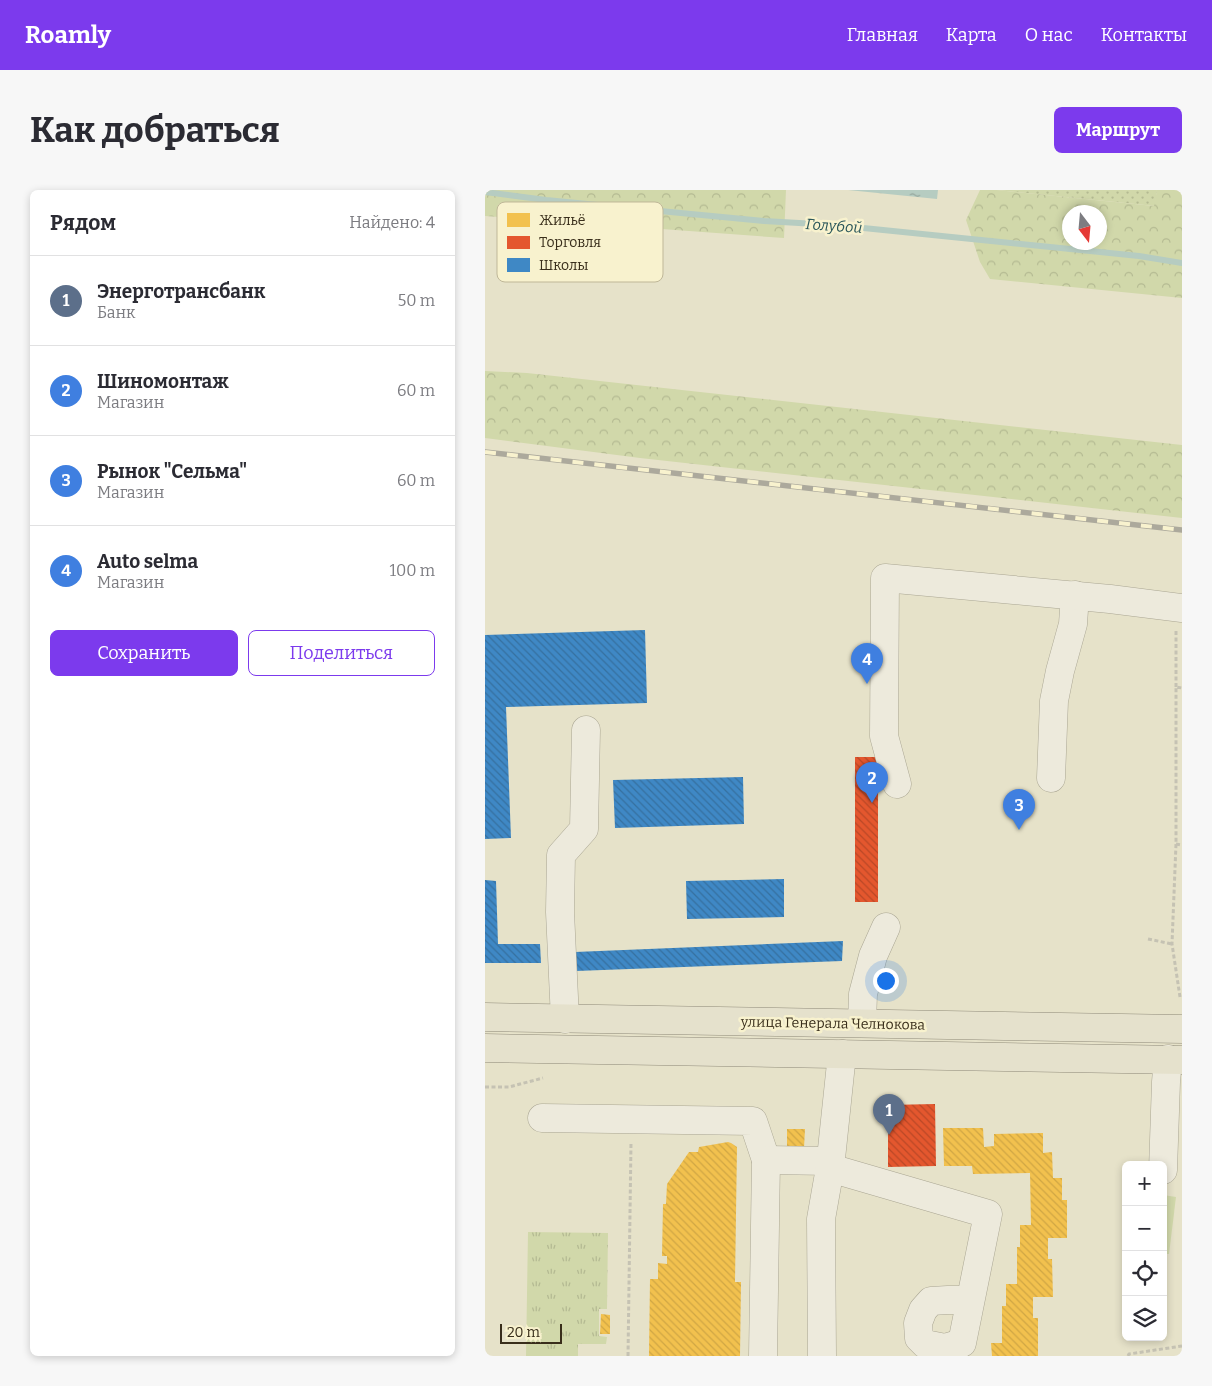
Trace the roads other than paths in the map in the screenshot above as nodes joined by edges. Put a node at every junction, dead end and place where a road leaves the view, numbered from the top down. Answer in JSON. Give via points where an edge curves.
{"nodes":[{"id":1,"x":1075,"y":595,"type":"junction"},
{"id":2,"x":1180,"y":608,"type":"edge"},
{"id":3,"x":586,"y":730,"type":"dead end"},
{"id":4,"x":1051,"y":778,"type":"dead end"},
{"id":5,"x":897,"y":784,"type":"dead end"},
{"id":6,"x":886,"y":927,"type":"dead end"},
{"id":7,"x":485,"y":1017,"type":"edge"},
{"id":8,"x":565,"y":1019,"type":"junction"},
{"id":9,"x":862,"y":1024,"type":"junction"},
{"id":10,"x":1172,"y":1029,"type":"edge"},
{"id":11,"x":485,"y":1048,"type":"edge"},
{"id":12,"x":842,"y":1054,"type":"junction"},
{"id":13,"x":1166,"y":1059,"type":"edge"},
{"id":14,"x":542,"y":1118,"type":"dead end"},
{"id":15,"x":766,"y":1160,"type":"junction"},
{"id":16,"x":1163,"y":1161,"type":"edge"},
{"id":17,"x":831,"y":1165,"type":"junction"},
{"id":18,"x":1167,"y":1176,"type":"edge"},
{"id":19,"x":1182,"y":1178,"type":"edge"},
{"id":20,"x":970,"y":1300,"type":"dead end"},
{"id":21,"x":763,"y":1356,"type":"edge"},
{"id":22,"x":822,"y":1356,"type":"edge"}],
"edges":[{"from":1,"to":2,"type":"lane"},
{"from":1,"to":4,"type":"lane","via":[[1073,624],[1054,700]]},
{"from":1,"to":5,"type":"lane","via":[[885,578],[884,736]]},
{"from":3,"to":8,"type":"lane","via":[[584,828],[561,855]]},
{"from":6,"to":9,"type":"lane","via":[[865,984]]},
{"from":7,"to":8,"type":"main road","name":"улица Генерала Челнокова"},
{"from":8,"to":9,"type":"main road","name":"улица Генерала Челнокова"},
{"from":9,"to":10,"type":"main road","name":"улица Генерала Челнокова"},
{"from":10,"to":13,"type":"main road","via":[[1168,1034],[1170,1045],[1164,1054]]},
{"from":11,"to":12,"type":"main road"},
{"from":12,"to":13,"type":"main road"},
{"from":12,"to":17,"type":"lane"},
{"from":13,"to":16,"type":"lane"},
{"from":14,"to":15,"type":"lane","via":[[753,1121]]},
{"from":15,"to":17,"type":"lane"},
{"from":15,"to":21,"type":"lane"},
{"from":17,"to":20,"type":"lane","via":[[988,1214]]},
{"from":17,"to":22,"type":"lane","via":[[821,1219]]},
{"from":18,"to":19,"type":"lane"}]}
